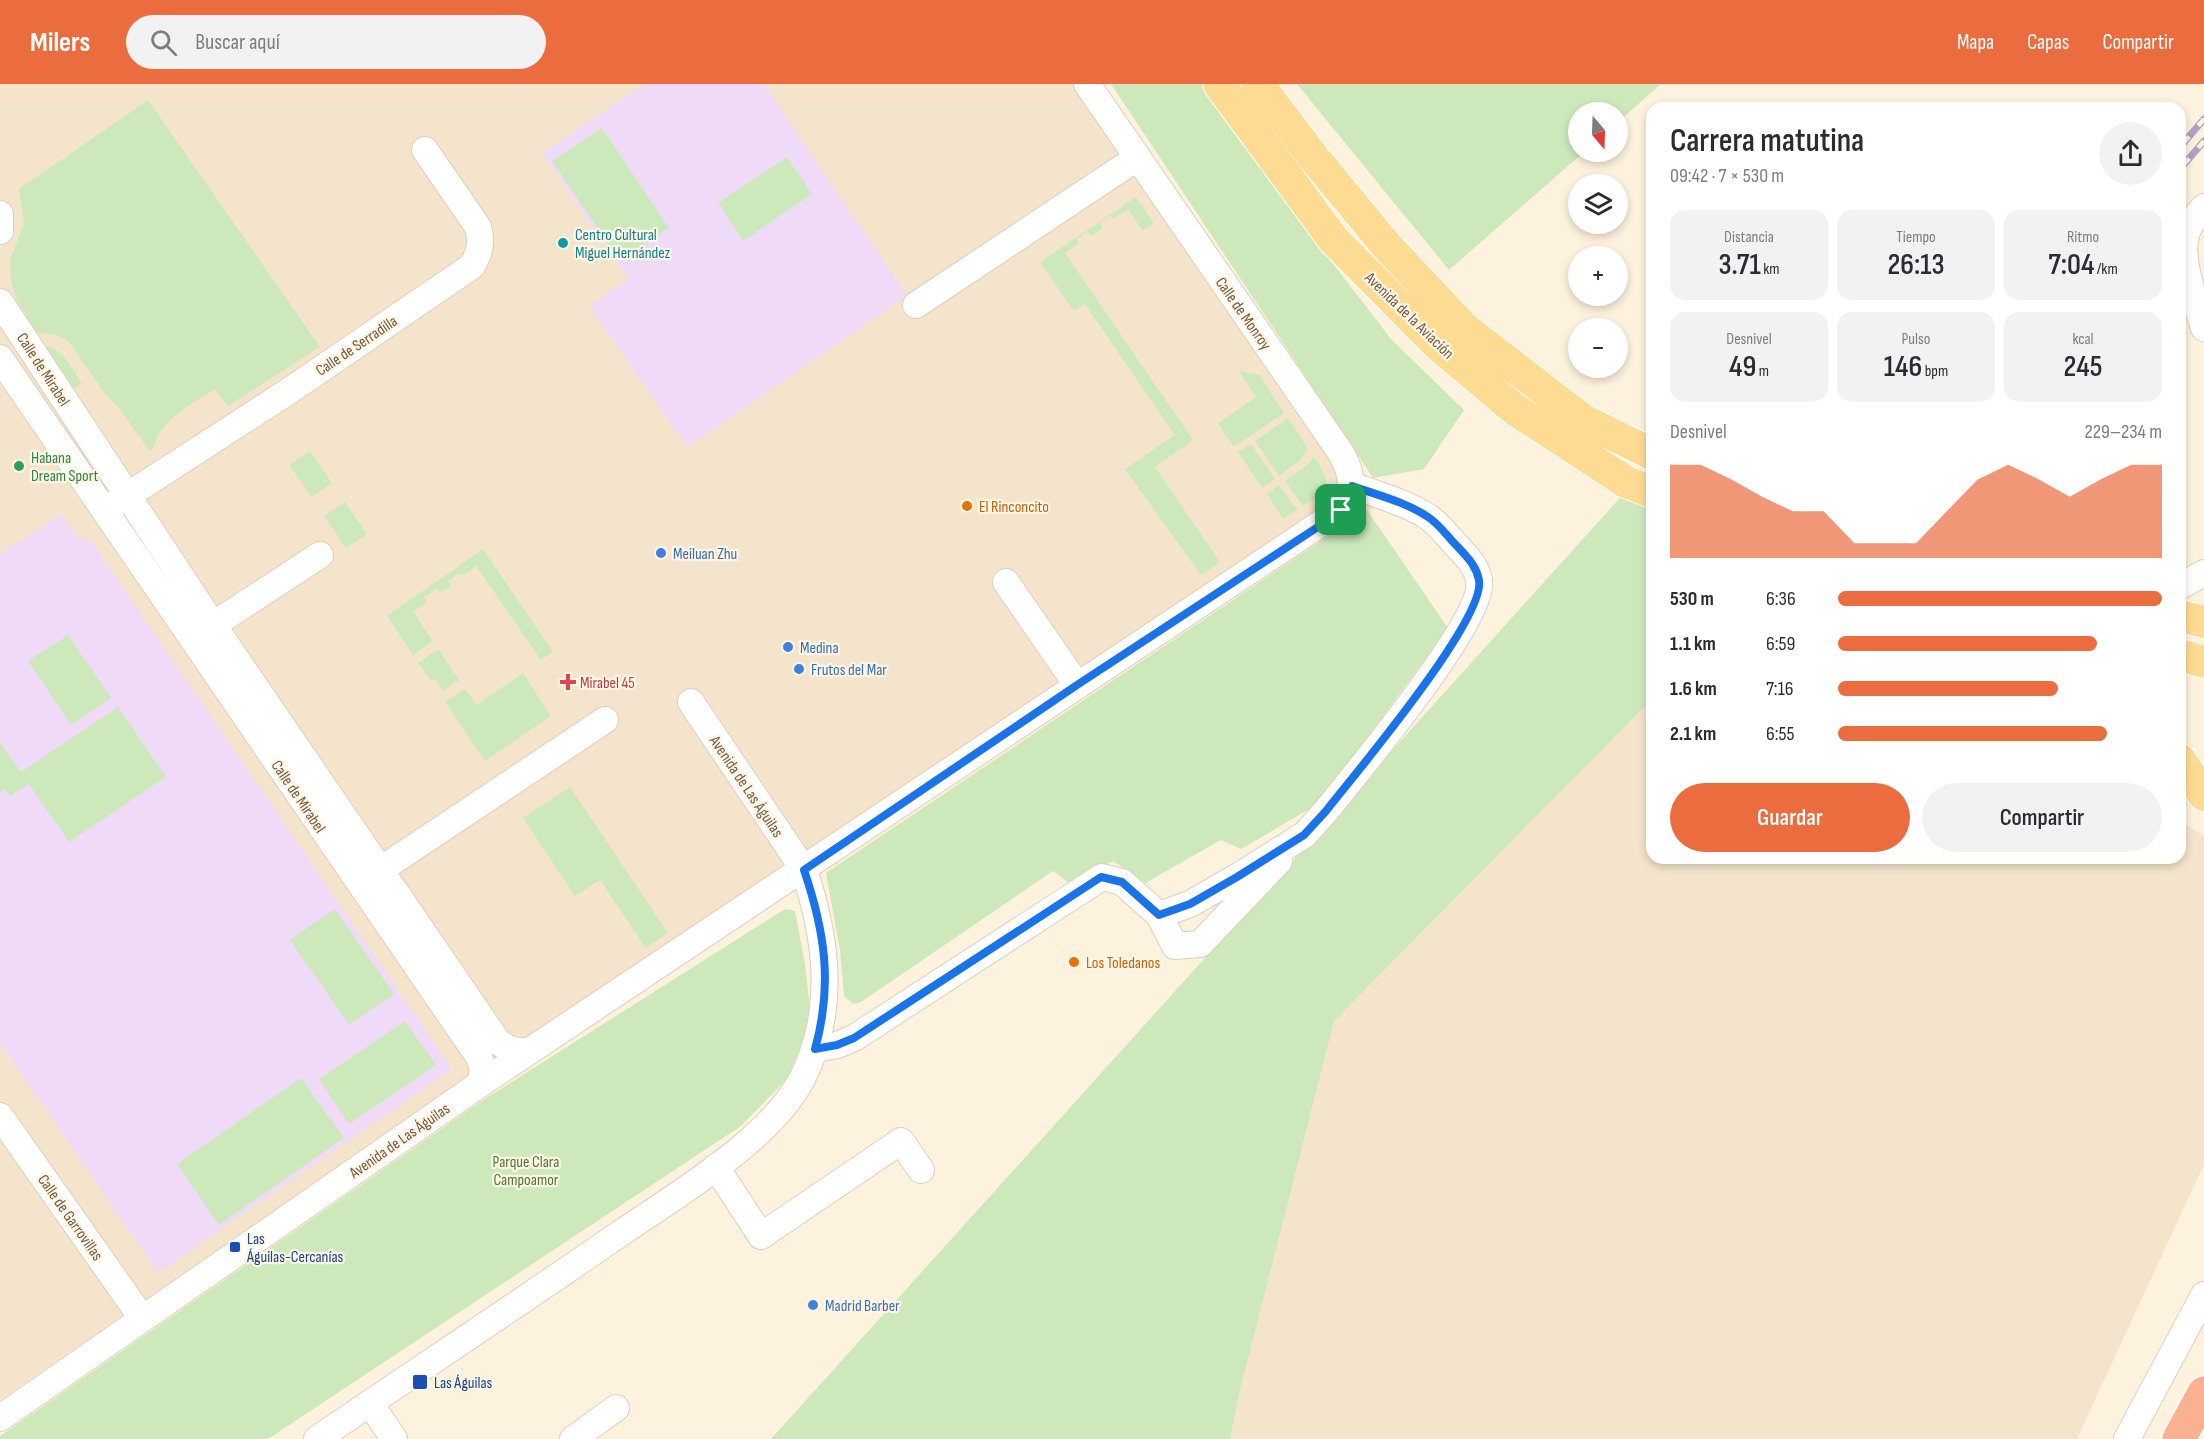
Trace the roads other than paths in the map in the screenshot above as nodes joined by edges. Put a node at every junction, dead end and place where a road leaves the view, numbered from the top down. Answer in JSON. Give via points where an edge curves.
{"nodes":[{"id":1,"x":1087,"y":84,"type":"edge"},
{"id":2,"x":1219,"y":84,"type":"edge"},
{"id":3,"x":1258,"y":84,"type":"edge"},
{"id":4,"x":425,"y":150,"type":"dead end"},
{"id":5,"x":1137,"y":158,"type":"junction"},
{"id":6,"x":2204,"y":207,"type":"edge"},
{"id":7,"x":0,"y":214,"type":"edge"},
{"id":8,"x":0,"y":231,"type":"edge"},
{"id":9,"x":2186,"y":235,"type":"edge"},
{"id":10,"x":2186,"y":261,"type":"edge"},
{"id":11,"x":0,"y":302,"type":"edge"},
{"id":12,"x":916,"y":305,"type":"dead end"},
{"id":13,"x":2204,"y":328,"type":"edge"},
{"id":14,"x":0,"y":358,"type":"edge"},
{"id":15,"x":1646,"y":451,"type":"edge"},
{"id":16,"x":1351,"y":477,"type":"junction"},
{"id":17,"x":1646,"y":490,"type":"edge"},
{"id":18,"x":127,"y":496,"type":"junction"},
{"id":19,"x":104,"y":511,"type":"junction"},
{"id":20,"x":320,"y":555,"type":"dead end"},
{"id":21,"x":2204,"y":573,"type":"edge"},
{"id":22,"x":1006,"y":582,"type":"dead end"},
{"id":23,"x":2186,"y":583,"type":"edge"},
{"id":24,"x":213,"y":625,"type":"junction"},
{"id":25,"x":2186,"y":658,"type":"edge"},
{"id":26,"x":2204,"y":662,"type":"edge"},
{"id":27,"x":1077,"y":685,"type":"junction"},
{"id":28,"x":691,"y":702,"type":"dead end"},
{"id":29,"x":605,"y":720,"type":"dead end"},
{"id":30,"x":2186,"y":769,"type":"edge"},
{"id":31,"x":2204,"y":795,"type":"edge"},
{"id":32,"x":1304,"y":835,"type":"junction"},
{"id":33,"x":380,"y":870,"type":"junction"},
{"id":34,"x":804,"y":870,"type":"junction"},
{"id":35,"x":1159,"y":915,"type":"junction"},
{"id":36,"x":815,"y":1049,"type":"junction"},
{"id":37,"x":528,"y":1052,"type":"junction"},
{"id":38,"x":480,"y":1084,"type":"junction"},
{"id":39,"x":0,"y":1116,"type":"edge"},
{"id":40,"x":716,"y":1167,"type":"junction"},
{"id":41,"x":921,"y":1170,"type":"dead end"},
{"id":42,"x":2204,"y":1295,"type":"edge"},
{"id":43,"x":142,"y":1318,"type":"junction"},
{"id":44,"x":2204,"y":1393,"type":"edge"},
{"id":45,"x":370,"y":1403,"type":"junction"},
{"id":46,"x":616,"y":1408,"type":"dead end"},
{"id":47,"x":0,"y":1418,"type":"edge"},
{"id":48,"x":317,"y":1439,"type":"edge"},
{"id":49,"x":394,"y":1439,"type":"edge"},
{"id":50,"x":573,"y":1439,"type":"edge"},
{"id":51,"x":2127,"y":1439,"type":"edge"},
{"id":52,"x":2179,"y":1439,"type":"edge"}],
"edges":[{"from":1,"to":5,"type":"street","name":"Calle de Monroy"},
{"from":2,"to":17,"type":"main road","name":"Avenida de la Aviación","via":[[1333,239],[1436,343],[1514,409],[1626,482]]},
{"from":3,"to":15,"type":"main road","name":"Avenida de la Aviación","via":[[1386,245],[1465,329],[1583,420]]},
{"from":4,"to":18,"type":"street","name":"Calle de Serradilla","via":[[478,228],[479,254],[472,266]]},
{"from":5,"to":12,"type":"street"},
{"from":5,"to":16,"type":"street","name":"Calle de Monroy","via":[[1341,453]]},
{"from":6,"to":9,"type":"street"},
{"from":7,"to":8,"type":"street"},
{"from":10,"to":13,"type":"street"},
{"from":11,"to":18,"type":"street","name":"Calle de Mirabel"},
{"from":14,"to":19,"type":"street","name":"Calle de Mirabel"},
{"from":16,"to":27,"type":"street","name":"Avenida de Las Águilas","via":[[1347,502],[1333,517]]},
{"from":16,"to":32,"type":"street","via":[[1429,517],[1473,562],[1480,582],[1471,613],[1444,658]]},
{"from":18,"to":19,"type":"street"},
{"from":18,"to":24,"type":"street","name":"Calle de Mirabel"},
{"from":19,"to":38,"type":"street","name":"Calle de Mirabel","via":[[478,1057],[483,1069]]},
{"from":20,"to":24,"type":"street"},
{"from":21,"to":23,"type":"street"},
{"from":22,"to":27,"type":"street"},
{"from":24,"to":33,"type":"street","name":"Calle de Mirabel"},
{"from":25,"to":26,"type":"main road"},
{"from":27,"to":34,"type":"street","name":"Avenida de Las Águilas"},
{"from":28,"to":34,"type":"street","name":"Avenida de Las Águilas"},
{"from":29,"to":33,"type":"street"},
{"from":30,"to":31,"type":"main road"},
{"from":32,"to":35,"type":"street","via":[[1190,904]]},
{"from":32,"to":35,"type":"street","via":[[1200,944],[1175,946]]},
{"from":33,"to":37,"type":"street","name":"Calle de Mirabel","via":[[498,1042],[512,1050]]},
{"from":34,"to":36,"type":"street","name":"Avenida de Las Águilas","via":[[821,936],[826,976]]},
{"from":34,"to":37,"type":"street","name":"Avenida de Las Águilas"},
{"from":35,"to":36,"type":"street","via":[[1122,882],[1101,877],[854,1038]]},
{"from":36,"to":40,"type":"street","name":"Avenida de Las Águilas","via":[[788,1100],[767,1124]]},
{"from":37,"to":38,"type":"street","name":"Avenida de Las Águilas"},
{"from":38,"to":43,"type":"street","name":"Avenida de Las Águilas"},
{"from":39,"to":43,"type":"street","name":"Calle de Garrovillas"},
{"from":40,"to":41,"type":"street","via":[[761,1236],[901,1141]]},
{"from":40,"to":45,"type":"street","name":"Avenida de Las Águilas"},
{"from":42,"to":51,"type":"street"},
{"from":43,"to":47,"type":"street","name":"Avenida de Las Águilas"},
{"from":44,"to":52,"type":"highway"},
{"from":45,"to":48,"type":"street","name":"Avenida de Las Águilas"},
{"from":45,"to":49,"type":"street"},
{"from":46,"to":50,"type":"street"}]}
